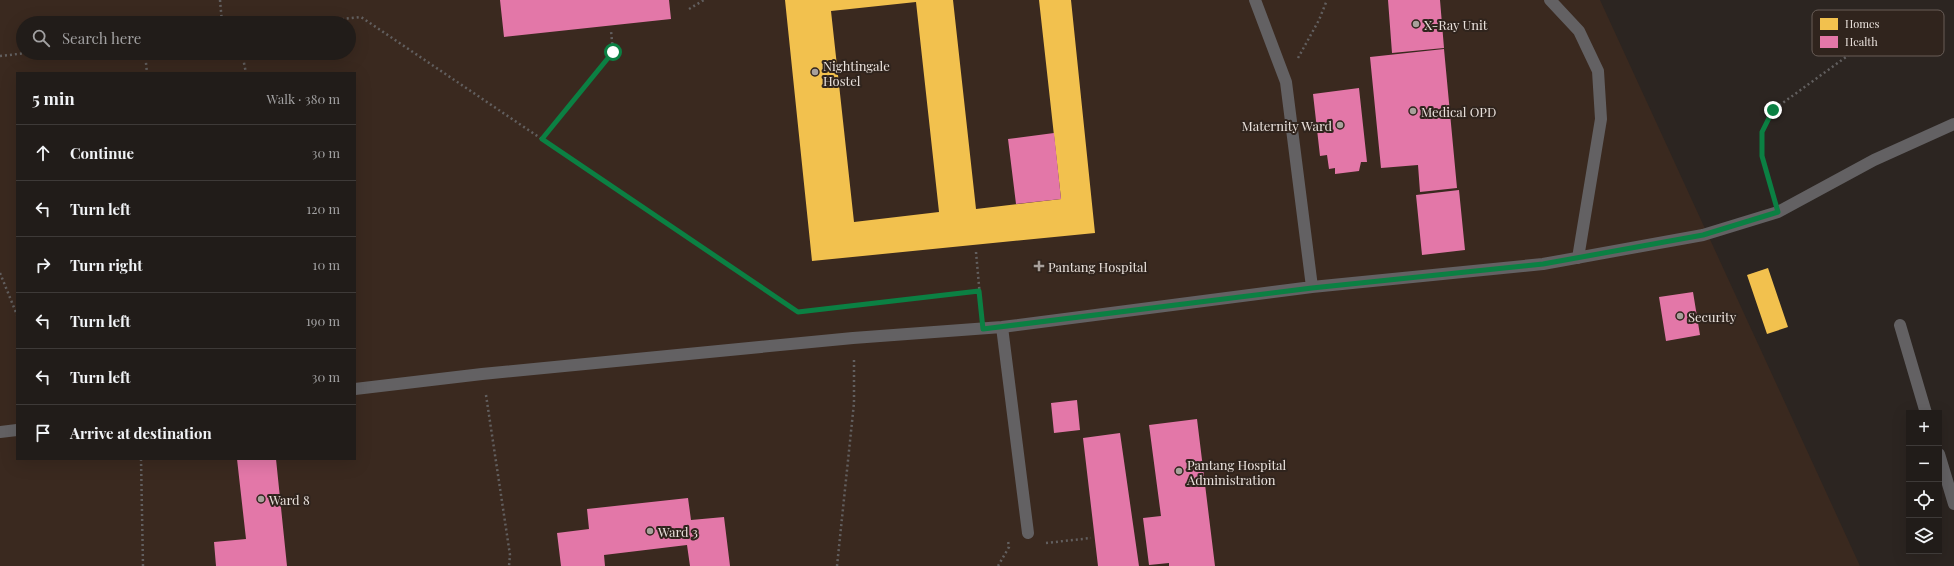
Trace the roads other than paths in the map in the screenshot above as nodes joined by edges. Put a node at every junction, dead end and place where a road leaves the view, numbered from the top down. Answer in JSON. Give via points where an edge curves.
{"nodes":[{"id":1,"x":1255,"y":0,"type":"edge"},
{"id":2,"x":1550,"y":0,"type":"edge"},
{"id":3,"x":1954,"y":124,"type":"edge"},
{"id":4,"x":1578,"y":258,"type":"junction"},
{"id":5,"x":1312,"y":288,"type":"junction"},
{"id":6,"x":1900,"y":325,"type":"dead end"},
{"id":7,"x":1002,"y":327,"type":"junction"},
{"id":8,"x":356,"y":389,"type":"edge"},
{"id":9,"x":1925,"y":410,"type":"edge"},
{"id":10,"x":16,"y":430,"type":"edge"},
{"id":11,"x":0,"y":432,"type":"edge"},
{"id":12,"x":1942,"y":464,"type":"edge"},
{"id":13,"x":1954,"y":504,"type":"edge"},
{"id":14,"x":1028,"y":533,"type":"dead end"}],
"edges":[{"from":1,"to":5,"type":"lane","via":[[1286,82]]},
{"from":2,"to":4,"type":"lane","via":[[1579,31],[1598,71],[1601,119]]},
{"from":3,"to":4,"type":"lane","via":[[1874,160],[1778,212],[1703,235]]},
{"from":4,"to":5,"type":"lane","via":[[1543,264]]},
{"from":5,"to":7,"type":"lane"},
{"from":6,"to":9,"type":"lane"},
{"from":7,"to":8,"type":"lane","via":[[853,338]]},
{"from":7,"to":14,"type":"lane"},
{"from":10,"to":11,"type":"lane"},
{"from":12,"to":13,"type":"lane"}]}
